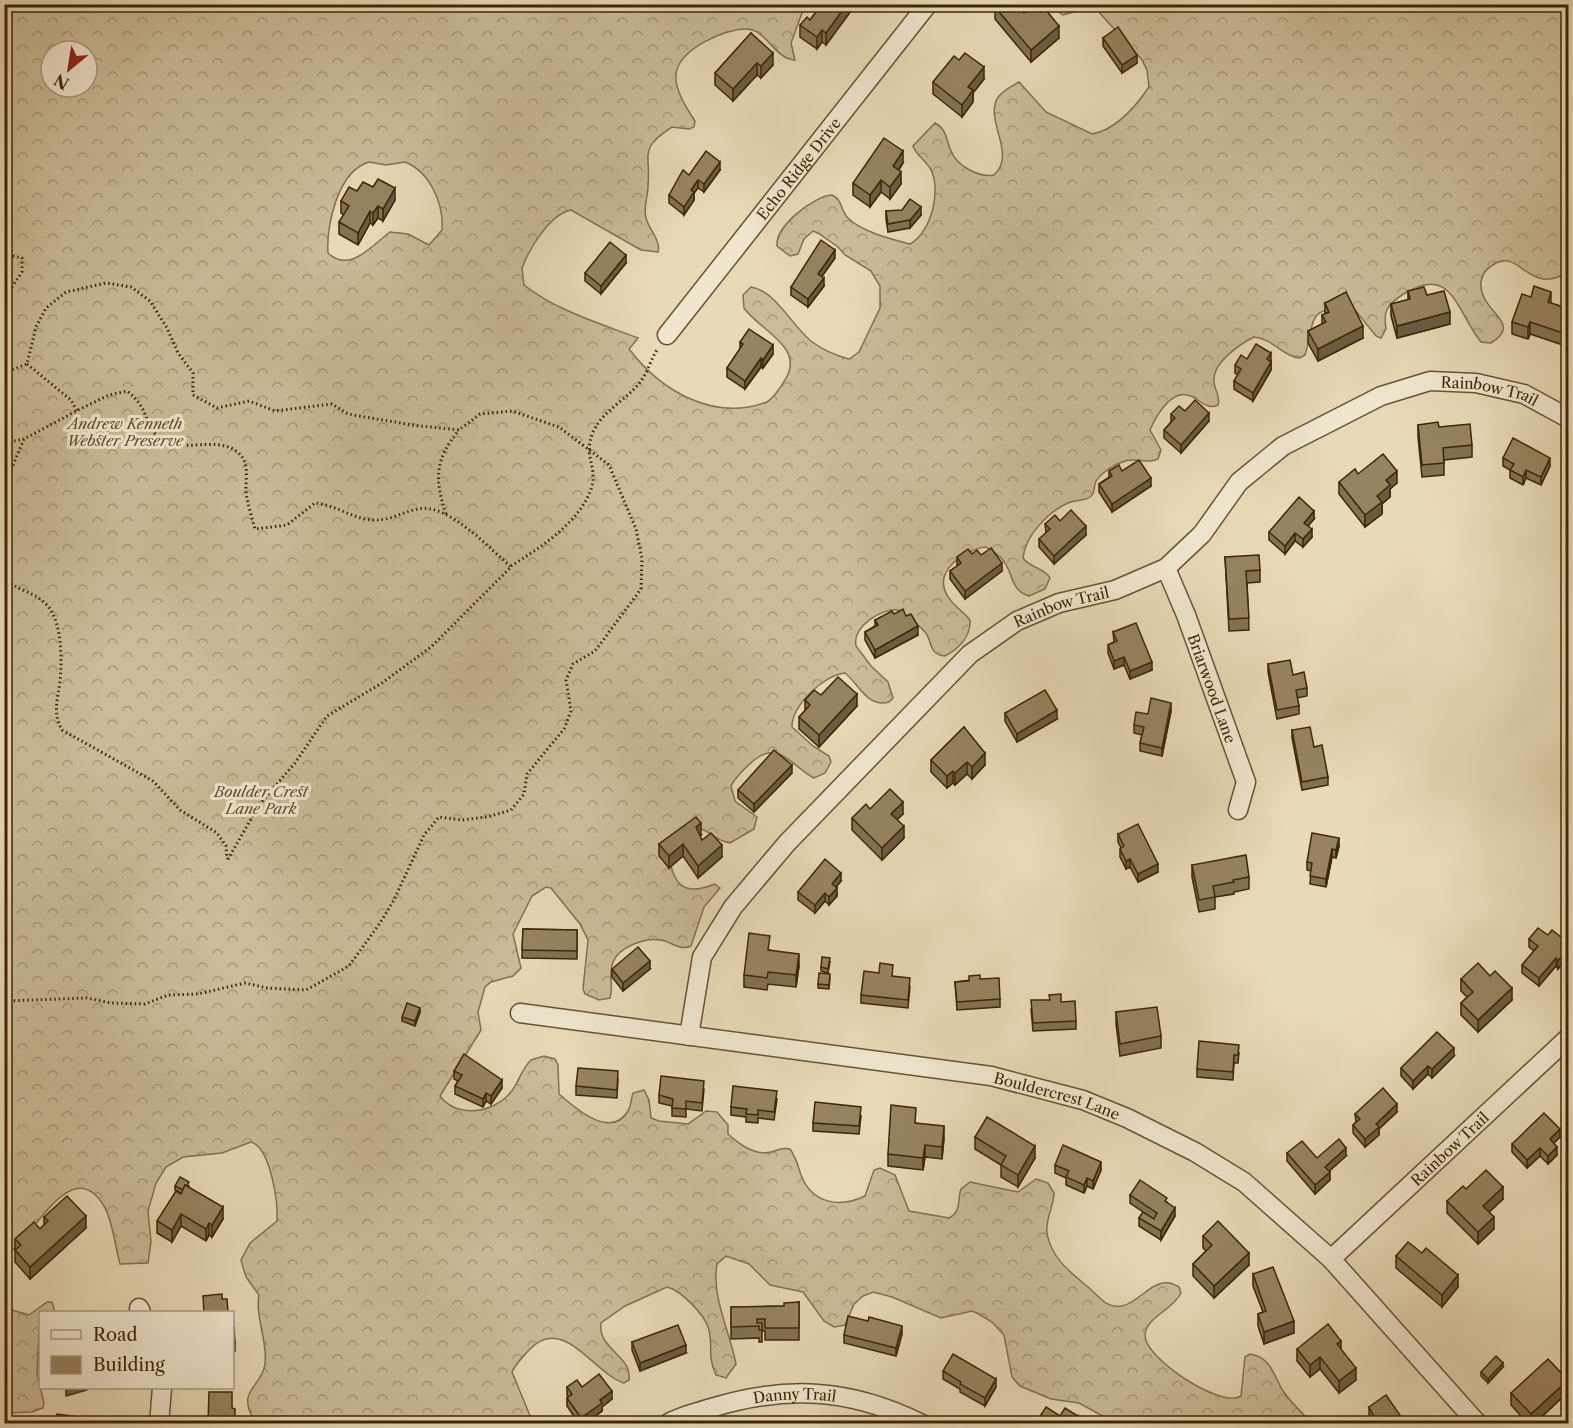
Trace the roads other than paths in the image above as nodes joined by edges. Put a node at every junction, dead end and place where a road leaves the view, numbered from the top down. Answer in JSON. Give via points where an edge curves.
{"nodes":[{"id":1,"x":928,"y":4,"type":"edge"},
{"id":2,"x":667,"y":334,"type":"road end"},
{"id":3,"x":1569,"y":418,"type":"edge"},
{"id":4,"x":1166,"y":568,"type":"junction"},
{"id":5,"x":1238,"y":810,"type":"dead end"},
{"id":6,"x":520,"y":1013,"type":"dead end"},
{"id":7,"x":688,"y":1036,"type":"junction"},
{"id":8,"x":1569,"y":1038,"type":"edge"},
{"id":9,"x":1332,"y":1259,"type":"junction"},
{"id":10,"x":162,"y":1389,"type":"edge"},
{"id":11,"x":159,"y":1424,"type":"edge"},
{"id":12,"x":667,"y":1424,"type":"edge"},
{"id":13,"x":922,"y":1424,"type":"edge"},
{"id":14,"x":1478,"y":1424,"type":"edge"}],
"edges":[{"from":1,"to":2,"type":"street","name":"Echo Ridge Drive"},
{"from":3,"to":4,"type":"street","name":"Rainbow Trail","via":[[1524,394],[1476,383],[1430,381],[1381,396],[1284,446],[1239,483],[1202,534]]},
{"from":4,"to":5,"type":"street","name":"Briarwood Lane","via":[[1246,782]]},
{"from":4,"to":7,"type":"street","name":"Rainbow Trail","via":[[1115,590],[1059,603],[1017,621],[970,654],[787,843],[733,907],[702,957]]},
{"from":6,"to":7,"type":"street","name":"Bouldercrest Lane"},
{"from":7,"to":9,"type":"street","name":"Bouldercrest Lane","via":[[991,1077],[1083,1100],[1185,1147],[1244,1182]]},
{"from":8,"to":9,"type":"street","name":"Rainbow Trail"},
{"from":9,"to":14,"type":"street","name":"Bouldercrest Lane"},
{"from":10,"to":11,"type":"street"},
{"from":12,"to":13,"type":"street","name":"Danny Trail","via":[[741,1399],[802,1391],[866,1401]]}]}
